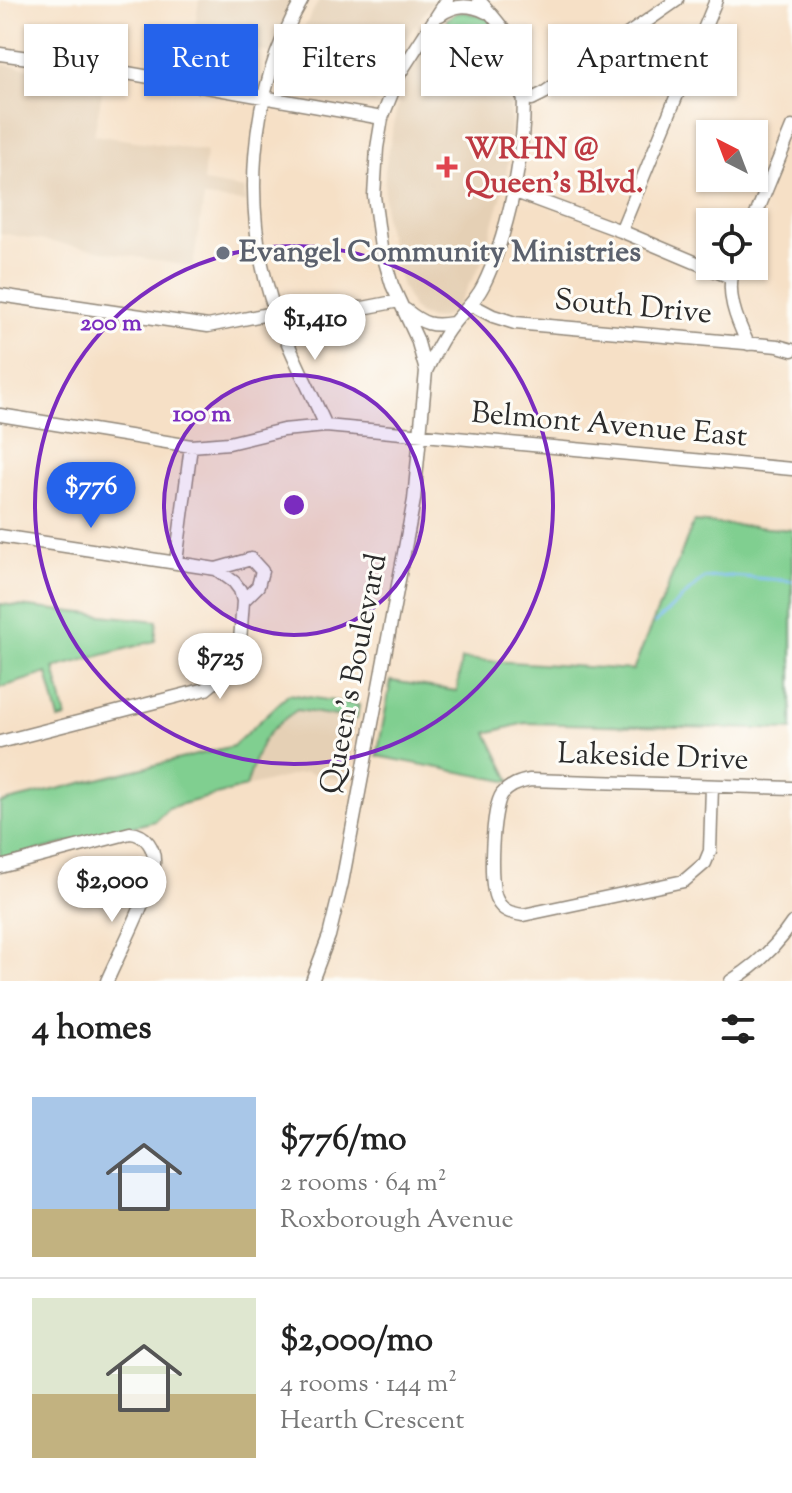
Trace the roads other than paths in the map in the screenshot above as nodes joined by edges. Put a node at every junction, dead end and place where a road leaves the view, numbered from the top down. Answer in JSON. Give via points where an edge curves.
{"nodes":[{"id":1,"x":302,"y":0,"type":"edge"},
{"id":2,"x":447,"y":0,"type":"edge"},
{"id":3,"x":479,"y":0,"type":"edge"},
{"id":4,"x":677,"y":0,"type":"edge"},
{"id":5,"x":716,"y":0,"type":"edge"},
{"id":6,"x":438,"y":16,"type":"junction"},
{"id":7,"x":496,"y":18,"type":"junction"},
{"id":8,"x":500,"y":24,"type":"edge"},
{"id":9,"x":0,"y":54,"type":"edge"},
{"id":10,"x":522,"y":96,"type":"joint"},
{"id":11,"x":265,"y":97,"type":"junction"},
{"id":12,"x":382,"y":118,"type":"junction"},
{"id":13,"x":792,"y":127,"type":"edge"},
{"id":14,"x":513,"y":191,"type":"junction"},
{"id":15,"x":759,"y":208,"type":"edge"},
{"id":16,"x":621,"y":231,"type":"junction"},
{"id":17,"x":696,"y":258,"type":"edge"},
{"id":18,"x":733,"y":280,"type":"edge"},
{"id":19,"x":0,"y":295,"type":"edge"},
{"id":20,"x":401,"y":304,"type":"junction"},
{"id":21,"x":472,"y":305,"type":"junction"},
{"id":22,"x":275,"y":312,"type":"junction"},
{"id":23,"x":453,"y":323,"type":"junction"},
{"id":24,"x":748,"y":344,"type":"junction"},
{"id":25,"x":792,"y":350,"type":"edge"},
{"id":26,"x":426,"y":371,"type":"junction"},
{"id":27,"x":0,"y":415,"type":"edge"},
{"id":28,"x":326,"y":426,"type":"junction"},
{"id":29,"x":421,"y":434,"type":"junction"},
{"id":30,"x":191,"y":446,"type":"junction"},
{"id":31,"x":792,"y":469,"type":"edge"},
{"id":32,"x":0,"y":536,"type":"edge"},
{"id":33,"x":176,"y":562,"type":"junction"},
{"id":34,"x":216,"y":569,"type":"junction"},
{"id":35,"x":243,"y":601,"type":"junction"},
{"id":36,"x":0,"y":742,"type":"edge"},
{"id":37,"x":712,"y":786,"type":"junction"},
{"id":38,"x":792,"y":788,"type":"edge"},
{"id":39,"x":0,"y":867,"type":"edge"},
{"id":40,"x":792,"y":923,"type":"edge"},
{"id":41,"x":107,"y":981,"type":"edge"},
{"id":42,"x":312,"y":981,"type":"edge"},
{"id":43,"x":731,"y":981,"type":"edge"}],
"edges":[{"from":1,"to":11,"type":"street"},
{"from":2,"to":6,"type":"street","name":"Queen's Boulevard"},
{"from":3,"to":7,"type":"street","name":"Queen's Boulevard"},
{"from":4,"to":10,"type":"street","via":[[544,93],[532,99]]},
{"from":5,"to":16,"type":"street"},
{"from":6,"to":7,"type":"street","via":[[466,5]]},
{"from":6,"to":12,"type":"street","name":"Queen's Boulevard","via":[[400,73]]},
{"from":7,"to":8,"type":"street","name":"Queen's Boulevard"},
{"from":9,"to":11,"type":"street"},
{"from":10,"to":14,"type":"street","name":"Queen's Boulevard"},
{"from":11,"to":12,"type":"street"},
{"from":11,"to":22,"type":"street","via":[[255,162],[254,217]]},
{"from":12,"to":20,"type":"street","name":"Queen's Boulevard","via":[[374,196],[381,248]]},
{"from":13,"to":15,"type":"street"},
{"from":14,"to":16,"type":"street"},
{"from":14,"to":21,"type":"street","name":"Queen's Boulevard","via":[[496,257]]},
{"from":16,"to":17,"type":"street"},
{"from":18,"to":24,"type":"street","via":[[737,318]]},
{"from":19,"to":22,"type":"street","via":[[208,326]]},
{"from":20,"to":22,"type":"street"},
{"from":20,"to":23,"type":"street","via":[[433,327]]},
{"from":20,"to":26,"type":"street","name":"Queen's Boulevard"},
{"from":21,"to":23,"type":"street","name":"Queen's Boulevard"},
{"from":21,"to":24,"type":"street","name":"South Drive","via":[[515,323]]},
{"from":22,"to":28,"type":"street"},
{"from":23,"to":26,"type":"street","name":"Queen's Boulevard"},
{"from":24,"to":25,"type":"street","name":"South Drive"},
{"from":26,"to":29,"type":"street","name":"Queen's Boulevard"},
{"from":27,"to":30,"type":"street","name":"Belmont Avenue East"},
{"from":28,"to":29,"type":"street","name":"Belmont Avenue East"},
{"from":28,"to":30,"type":"street","name":"Belmont Avenue East"},
{"from":29,"to":31,"type":"street","name":"Belmont Avenue East"},
{"from":29,"to":42,"type":"street","name":"Queen's Boulevard","via":[[414,500],[342,883]]},
{"from":30,"to":33,"type":"street"},
{"from":32,"to":33,"type":"street"},
{"from":33,"to":34,"type":"street"},
{"from":34,"to":35,"type":"street","via":[[234,582]]},
{"from":34,"to":35,"type":"street","via":[[251,559],[262,571],[258,586]]},
{"from":35,"to":36,"type":"street","via":[[237,656],[206,689]]},
{"from":37,"to":37,"type":"street","name":"Lakeside Drive","via":[[710,851],[705,863],[684,881],[523,915],[509,913],[495,898],[496,810],[513,785],[530,780]]},
{"from":37,"to":38,"type":"street","name":"Lakeside Drive"},
{"from":39,"to":41,"type":"street","via":[[130,833],[147,842],[154,854],[151,881]]},
{"from":40,"to":43,"type":"street","via":[[750,969]]}]}
